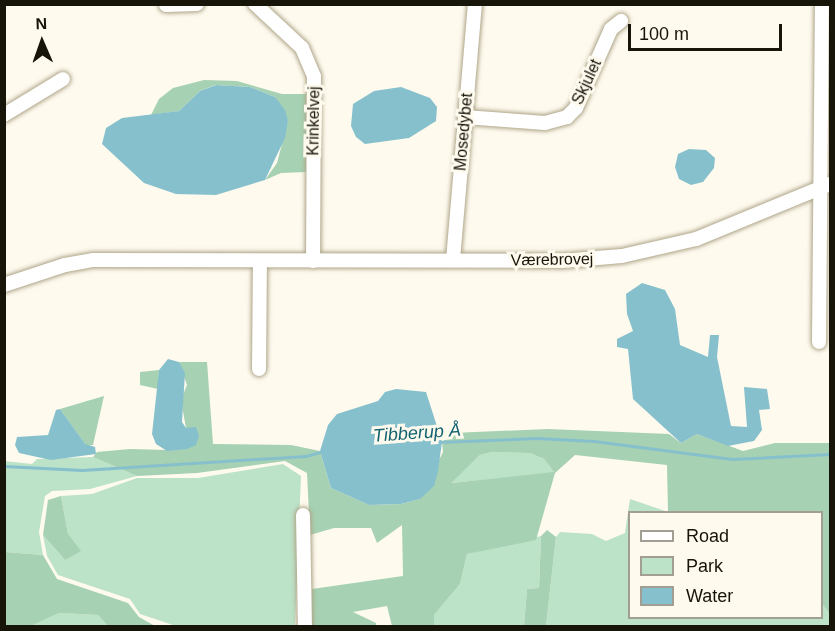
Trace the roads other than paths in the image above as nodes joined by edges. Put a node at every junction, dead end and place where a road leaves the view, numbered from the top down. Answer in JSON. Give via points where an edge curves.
{"nodes":[{"id":1,"x":197,"y":4,"type":"edge"},
{"id":2,"x":255,"y":4,"type":"edge"},
{"id":3,"x":475,"y":4,"type":"edge"},
{"id":4,"x":822,"y":4,"type":"edge"},
{"id":5,"x":166,"y":5,"type":"edge"},
{"id":6,"x":621,"y":21,"type":"dead end"},
{"id":7,"x":63,"y":79,"type":"dead end"},
{"id":8,"x":4,"y":115,"type":"edge"},
{"id":9,"x":465,"y":117,"type":"junction"},
{"id":10,"x":825,"y":187,"type":"edge"},
{"id":11,"x":453,"y":260,"type":"junction"},
{"id":12,"x":260,"y":261,"type":"junction"},
{"id":13,"x":313,"y":261,"type":"junction"},
{"id":14,"x":4,"y":285,"type":"edge"},
{"id":15,"x":819,"y":342,"type":"dead end"},
{"id":16,"x":260,"y":369,"type":"dead end"},
{"id":17,"x":303,"y":515,"type":"dead end"},
{"id":18,"x":305,"y":627,"type":"edge"}],
"edges":[{"from":1,"to":5,"type":"street"},
{"from":2,"to":13,"type":"street","name":"Krinkelvej","via":[[302,48],[314,76]]},
{"from":3,"to":9,"type":"street","name":"Mosedybet"},
{"from":4,"to":10,"type":"street"},
{"from":6,"to":9,"type":"street","name":"Skjulet","via":[[611,29],[576,108],[567,117],[545,123]]},
{"from":7,"to":8,"type":"street"},
{"from":9,"to":11,"type":"street","name":"Mosedybet"},
{"from":10,"to":11,"type":"street","name":"Værebrovej","via":[[706,235],[622,256],[561,261]]},
{"from":10,"to":15,"type":"street"},
{"from":11,"to":13,"type":"street","name":"Værebrovej"},
{"from":12,"to":13,"type":"street","name":"Værebrovej"},
{"from":12,"to":14,"type":"street","name":"Værebrovej","via":[[83,261]]},
{"from":12,"to":16,"type":"street"},
{"from":17,"to":18,"type":"street"}]}
